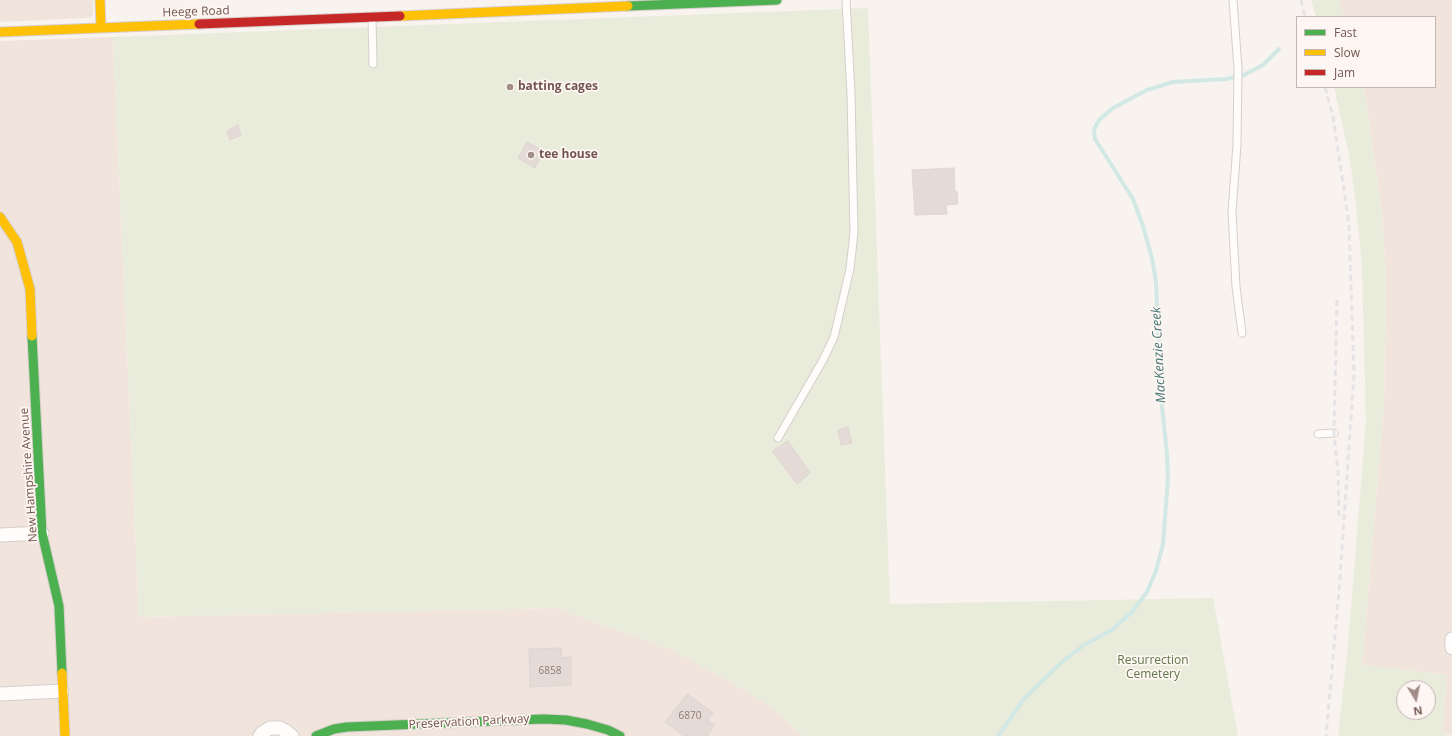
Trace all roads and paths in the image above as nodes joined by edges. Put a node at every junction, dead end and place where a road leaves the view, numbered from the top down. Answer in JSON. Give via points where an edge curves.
{"nodes":[{"id":1,"x":100,"y":0,"type":"edge"},
{"id":2,"x":777,"y":0,"type":"edge"},
{"id":3,"x":846,"y":0,"type":"edge"},
{"id":4,"x":1233,"y":0,"type":"edge"},
{"id":5,"x":744,"y":1,"type":"edge"},
{"id":6,"x":603,"y":4,"type":"edge"},
{"id":7,"x":372,"y":17,"type":"junction"},
{"id":8,"x":101,"y":28,"type":"junction"},
{"id":9,"x":0,"y":32,"type":"edge"},
{"id":10,"x":374,"y":64,"type":"dead end"},
{"id":11,"x":0,"y":217,"type":"edge"},
{"id":12,"x":1242,"y":333,"type":"dead end"},
{"id":13,"x":1334,"y":432,"type":"dead end"},
{"id":14,"x":1318,"y":434,"type":"dead end"},
{"id":15,"x":778,"y":438,"type":"dead end"},
{"id":16,"x":42,"y":533,"type":"junction"},
{"id":17,"x":0,"y":535,"type":"edge"},
{"id":18,"x":62,"y":691,"type":"junction"},
{"id":19,"x":0,"y":694,"type":"edge"},
{"id":20,"x":65,"y":736,"type":"edge"},
{"id":21,"x":260,"y":736,"type":"edge"},
{"id":22,"x":292,"y":736,"type":"edge"},
{"id":23,"x":316,"y":736,"type":"edge"},
{"id":24,"x":620,"y":736,"type":"edge"}],
"edges":[{"from":1,"to":8,"type":"street"},
{"from":2,"to":5,"type":"street","name":"Heege Road"},
{"from":3,"to":15,"type":"lane","via":[[854,224],[850,268],[834,337]]},
{"from":4,"to":12,"type":"lane","via":[[1238,83],[1232,212],[1236,287]]},
{"from":5,"to":6,"type":"street","name":"Heege Road"},
{"from":6,"to":7,"type":"street","name":"Heege Road"},
{"from":7,"to":8,"type":"street","name":"Heege Road"},
{"from":7,"to":10,"type":"lane"},
{"from":8,"to":9,"type":"street","name":"Heege Road"},
{"from":11,"to":16,"type":"street","name":"New Hampshire Avenue","via":[[18,242],[30,289]]},
{"from":13,"to":14,"type":"lane"},
{"from":16,"to":17,"type":"street"},
{"from":16,"to":18,"type":"street","name":"New Hampshire Avenue","via":[[59,606]]},
{"from":18,"to":19,"type":"street"},
{"from":18,"to":20,"type":"street","name":"New Hampshire Avenue"},
{"from":21,"to":22,"type":"street","via":[[270,728],[280,728]]},
{"from":23,"to":24,"type":"street","name":"Preservation Parkway","via":[[347,728],[542,719],[587,724]]}]}
